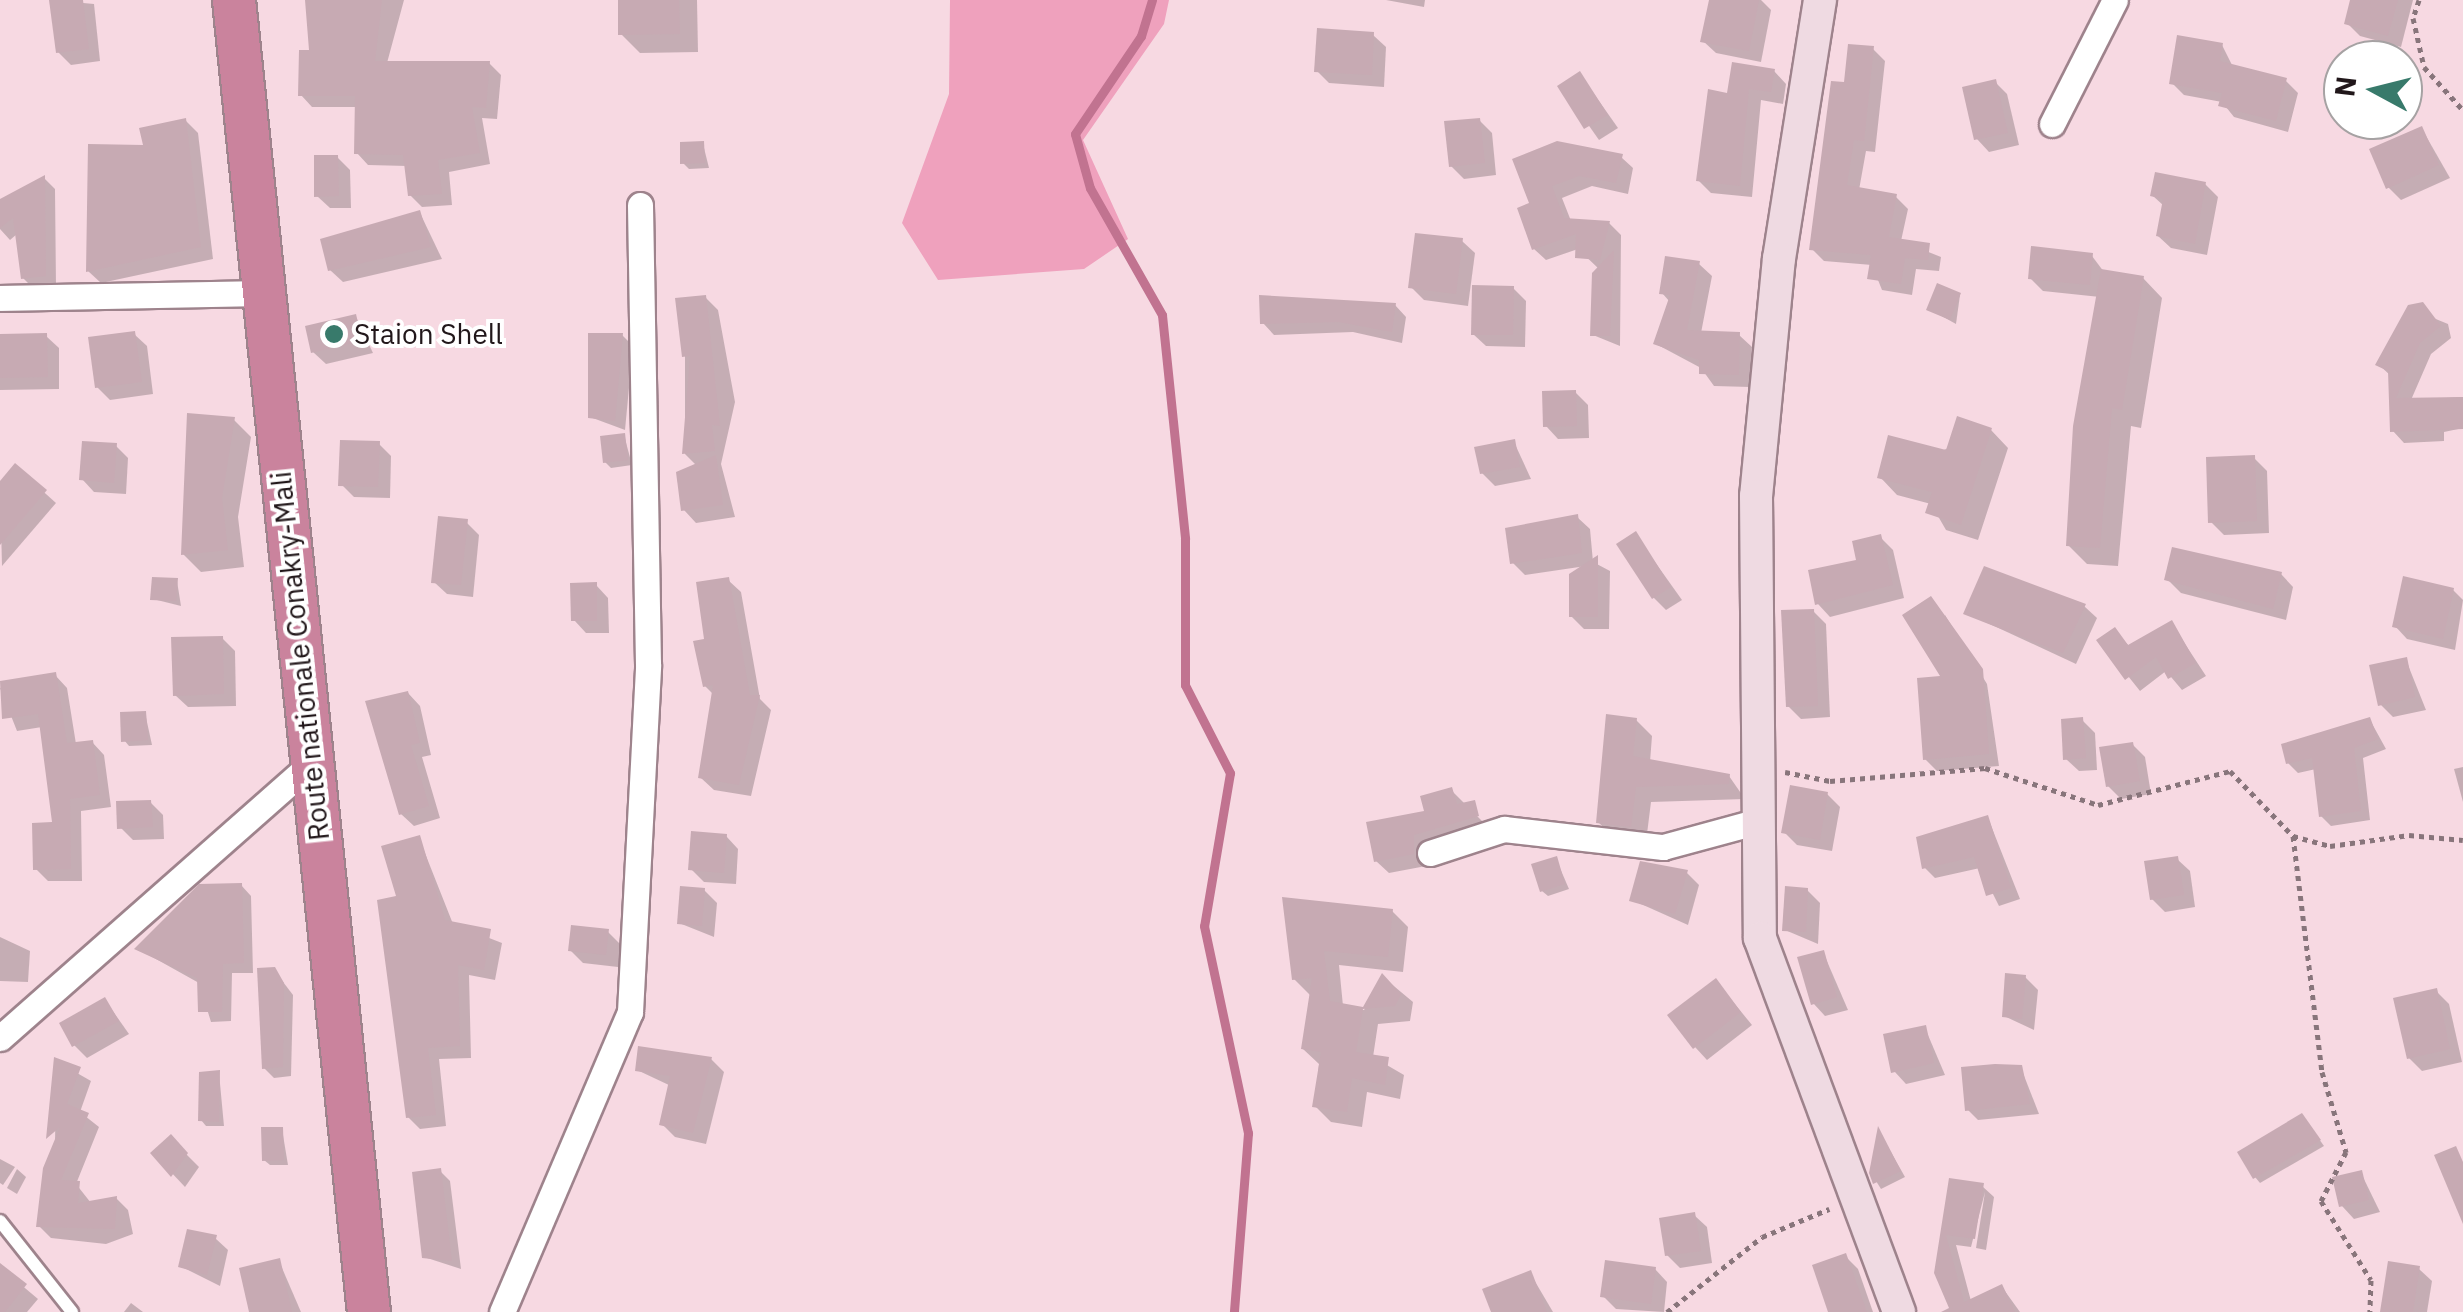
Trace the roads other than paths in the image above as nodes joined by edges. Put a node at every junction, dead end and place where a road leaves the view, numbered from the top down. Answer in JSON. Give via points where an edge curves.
{"nodes":[{"id":1,"x":234,"y":0,"type":"edge"},
{"id":2,"x":1820,"y":0,"type":"edge"},
{"id":3,"x":2114,"y":0,"type":"edge"},
{"id":4,"x":2052,"y":124,"type":"dead end"},
{"id":5,"x":640,"y":205,"type":"dead end"},
{"id":6,"x":264,"y":293,"type":"junction"},
{"id":7,"x":0,"y":298,"type":"edge"},
{"id":8,"x":311,"y":764,"type":"junction"},
{"id":9,"x":1755,"y":822,"type":"junction"},
{"id":10,"x":1430,"y":853,"type":"dead end"},
{"id":11,"x":0,"y":1038,"type":"edge"},
{"id":12,"x":0,"y":1221,"type":"edge"},
{"id":13,"x":72,"y":1312,"type":"edge"},
{"id":14,"x":369,"y":1312,"type":"edge"},
{"id":15,"x":502,"y":1312,"type":"edge"},
{"id":16,"x":1899,"y":1312,"type":"edge"}],
"edges":[{"from":1,"to":6,"type":"highway","name":"Route nationale Conakry-Mali"},
{"from":2,"to":9,"type":"street","via":[[1779,258],[1756,496]]},
{"from":3,"to":4,"type":"street"},
{"from":5,"to":15,"type":"street","via":[[648,664],[630,1012]]},
{"from":6,"to":7,"type":"street"},
{"from":6,"to":8,"type":"highway","name":"Route nationale Conakry-Mali"},
{"from":8,"to":11,"type":"street"},
{"from":8,"to":14,"type":"highway","name":"Route nationale Conakry-Mali"},
{"from":9,"to":10,"type":"street","via":[[1663,848],[1504,829]]},
{"from":9,"to":16,"type":"street","via":[[1760,938],[1850,1199]]},
{"from":12,"to":13,"type":"lane"}]}
